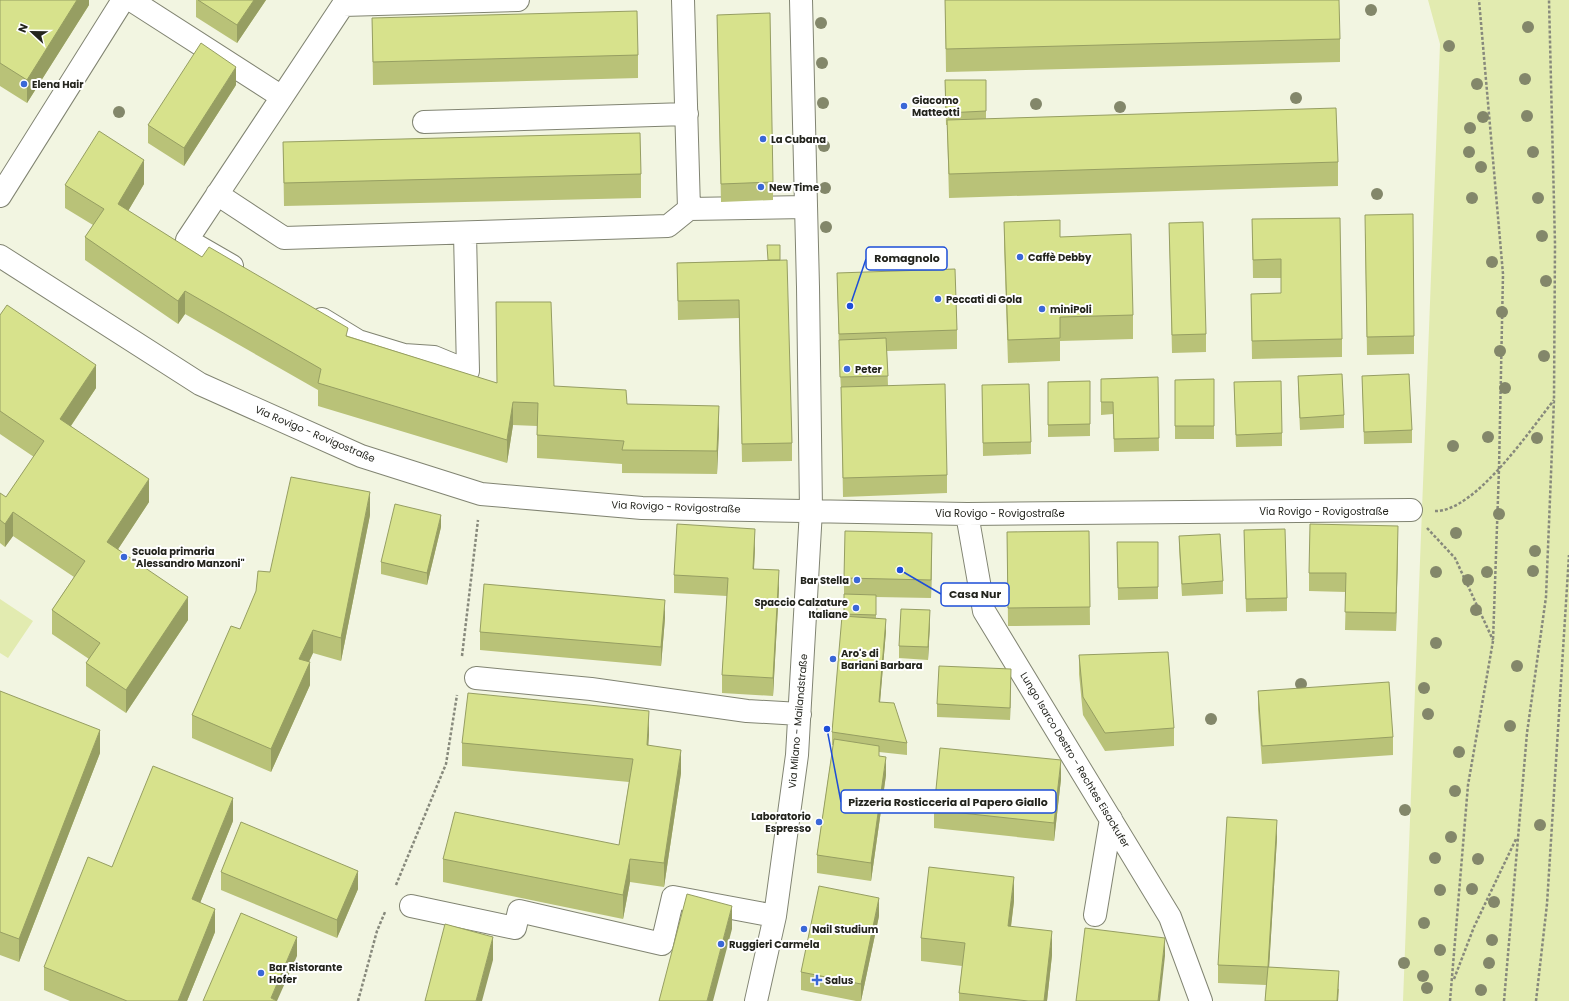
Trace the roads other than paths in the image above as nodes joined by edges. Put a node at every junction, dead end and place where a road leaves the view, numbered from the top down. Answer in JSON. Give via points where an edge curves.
{"nodes":[{"id":1,"x":124,"y":0,"type":"edge"},
{"id":2,"x":131,"y":0,"type":"edge"},
{"id":3,"x":518,"y":0,"type":"edge"},
{"id":4,"x":683,"y":0,"type":"edge"},
{"id":5,"x":801,"y":0,"type":"edge"},
{"id":6,"x":282,"y":97,"type":"junction"},
{"id":7,"x":687,"y":114,"type":"junction"},
{"id":8,"x":424,"y":122,"type":"dead end"},
{"id":9,"x":217,"y":194,"type":"junction"},
{"id":10,"x":0,"y":196,"type":"edge"},
{"id":11,"x":806,"y":207,"type":"junction"},
{"id":12,"x":689,"y":208,"type":"junction"},
{"id":13,"x":465,"y":233,"type":"junction"},
{"id":14,"x":0,"y":256,"type":"edge"},
{"id":15,"x":249,"y":276,"type":"edge"},
{"id":16,"x":303,"y":308,"type":"edge"},
{"id":17,"x":811,"y":510,"type":"junction"},
{"id":18,"x":1411,"y":510,"type":"road end"},
{"id":19,"x":967,"y":514,"type":"junction"},
{"id":20,"x":476,"y":678,"type":"dead end"},
{"id":21,"x":800,"y":714,"type":"junction"},
{"id":22,"x":1111,"y":820,"type":"junction"},
{"id":23,"x":412,"y":906,"type":"dead end"},
{"id":24,"x":1095,"y":915,"type":"dead end"},
{"id":25,"x":775,"y":916,"type":"junction"},
{"id":26,"x":756,"y":1001,"type":"edge"},
{"id":27,"x":1201,"y":1001,"type":"edge"}],
"edges":[{"from":1,"to":10,"type":"street"},
{"from":2,"to":6,"type":"street"},
{"from":3,"to":6,"type":"street","via":[[343,5]]},
{"from":4,"to":7,"type":"street"},
{"from":5,"to":11,"type":"street","name":"Via Milano - Mailandstraße"},
{"from":6,"to":9,"type":"street"},
{"from":7,"to":8,"type":"street"},
{"from":7,"to":12,"type":"street"},
{"from":9,"to":13,"type":"street","via":[[284,238]]},
{"from":9,"to":15,"type":"street","via":[[187,240]]},
{"from":11,"to":12,"type":"street"},
{"from":11,"to":17,"type":"street","name":"Via Milano - Mailandstraße"},
{"from":12,"to":13,"type":"street","via":[[668,226]]},
{"from":13,"to":16,"type":"street","via":[[468,371],[434,357],[404,355],[358,341]]},
{"from":14,"to":17,"type":"street","name":"Via Rovigo - Rovigostraße","via":[[200,384],[361,456],[481,494],[642,508]]},
{"from":17,"to":19,"type":"street","name":"Via Rovigo - Rovigostraße"},
{"from":17,"to":21,"type":"street","name":"Via Milano - Mailandstraße"},
{"from":18,"to":19,"type":"street","name":"Via Rovigo - Rovigostraße"},
{"from":19,"to":22,"type":"street","name":"Lungo Isarco Destro - Rechtes Eisackufer","via":[[984,611]]},
{"from":20,"to":21,"type":"street","via":[[591,689],[747,711]]},
{"from":21,"to":25,"type":"street","name":"Via Milano - Mailandstraße","via":[[797,755]]},
{"from":22,"to":24,"type":"street"},
{"from":22,"to":27,"type":"street","name":"Lungo Isarco Destro - Rechtes Eisackufer","via":[[1170,917]]},
{"from":23,"to":25,"type":"street","via":[[515,928],[519,911],[662,944],[673,897]]},
{"from":25,"to":26,"type":"street","name":"Via Milano - Mailandstraße"}]}
